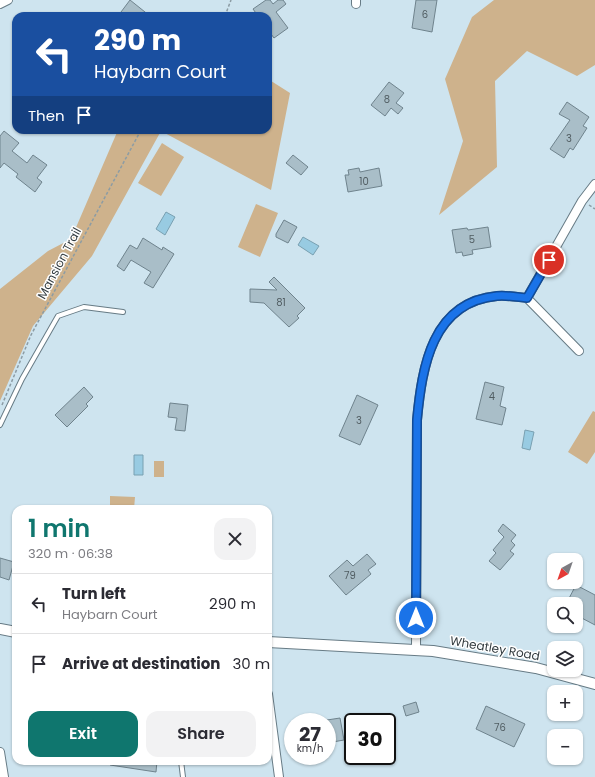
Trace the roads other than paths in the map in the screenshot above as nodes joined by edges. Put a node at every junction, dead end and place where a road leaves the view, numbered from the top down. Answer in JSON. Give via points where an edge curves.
{"nodes":[{"id":1,"x":8,"y":0,"type":"edge"},
{"id":2,"x":0,"y":4,"type":"edge"},
{"id":3,"x":595,"y":184,"type":"edge"},
{"id":4,"x":527,"y":298,"type":"junction"},
{"id":5,"x":122,"y":312,"type":"dead end"},
{"id":6,"x":579,"y":351,"type":"dead end"},
{"id":7,"x":0,"y":425,"type":"edge"},
{"id":8,"x":0,"y":629,"type":"edge"},
{"id":9,"x":12,"y":631,"type":"edge"},
{"id":10,"x":272,"y":642,"type":"edge"},
{"id":11,"x":416,"y":650,"type":"junction"},
{"id":12,"x":595,"y":684,"type":"edge"},
{"id":13,"x":272,"y":724,"type":"edge"},
{"id":14,"x":0,"y":752,"type":"edge"},
{"id":15,"x":182,"y":765,"type":"edge"},
{"id":16,"x":4,"y":777,"type":"edge"},
{"id":17,"x":183,"y":777,"type":"edge"},
{"id":18,"x":279,"y":777,"type":"edge"}],
"edges":[{"from":1,"to":2,"type":"street"},
{"from":3,"to":4,"type":"street","via":[[582,201]]},
{"from":4,"to":6,"type":"street"},
{"from":4,"to":11,"type":"street","via":[[495,296],[463,306],[444,323],[428,356],[420,388],[417,420]]},
{"from":5,"to":7,"type":"lane","via":[[84,308],[58,316],[22,379]]},
{"from":8,"to":9,"type":"street"},
{"from":10,"to":11,"type":"street","name":"Wheatley Road"},
{"from":11,"to":12,"type":"street","name":"Wheatley Road","via":[[465,655],[536,668]]},
{"from":13,"to":18,"type":"street"},
{"from":14,"to":16,"type":"street"},
{"from":15,"to":17,"type":"lane"}]}
